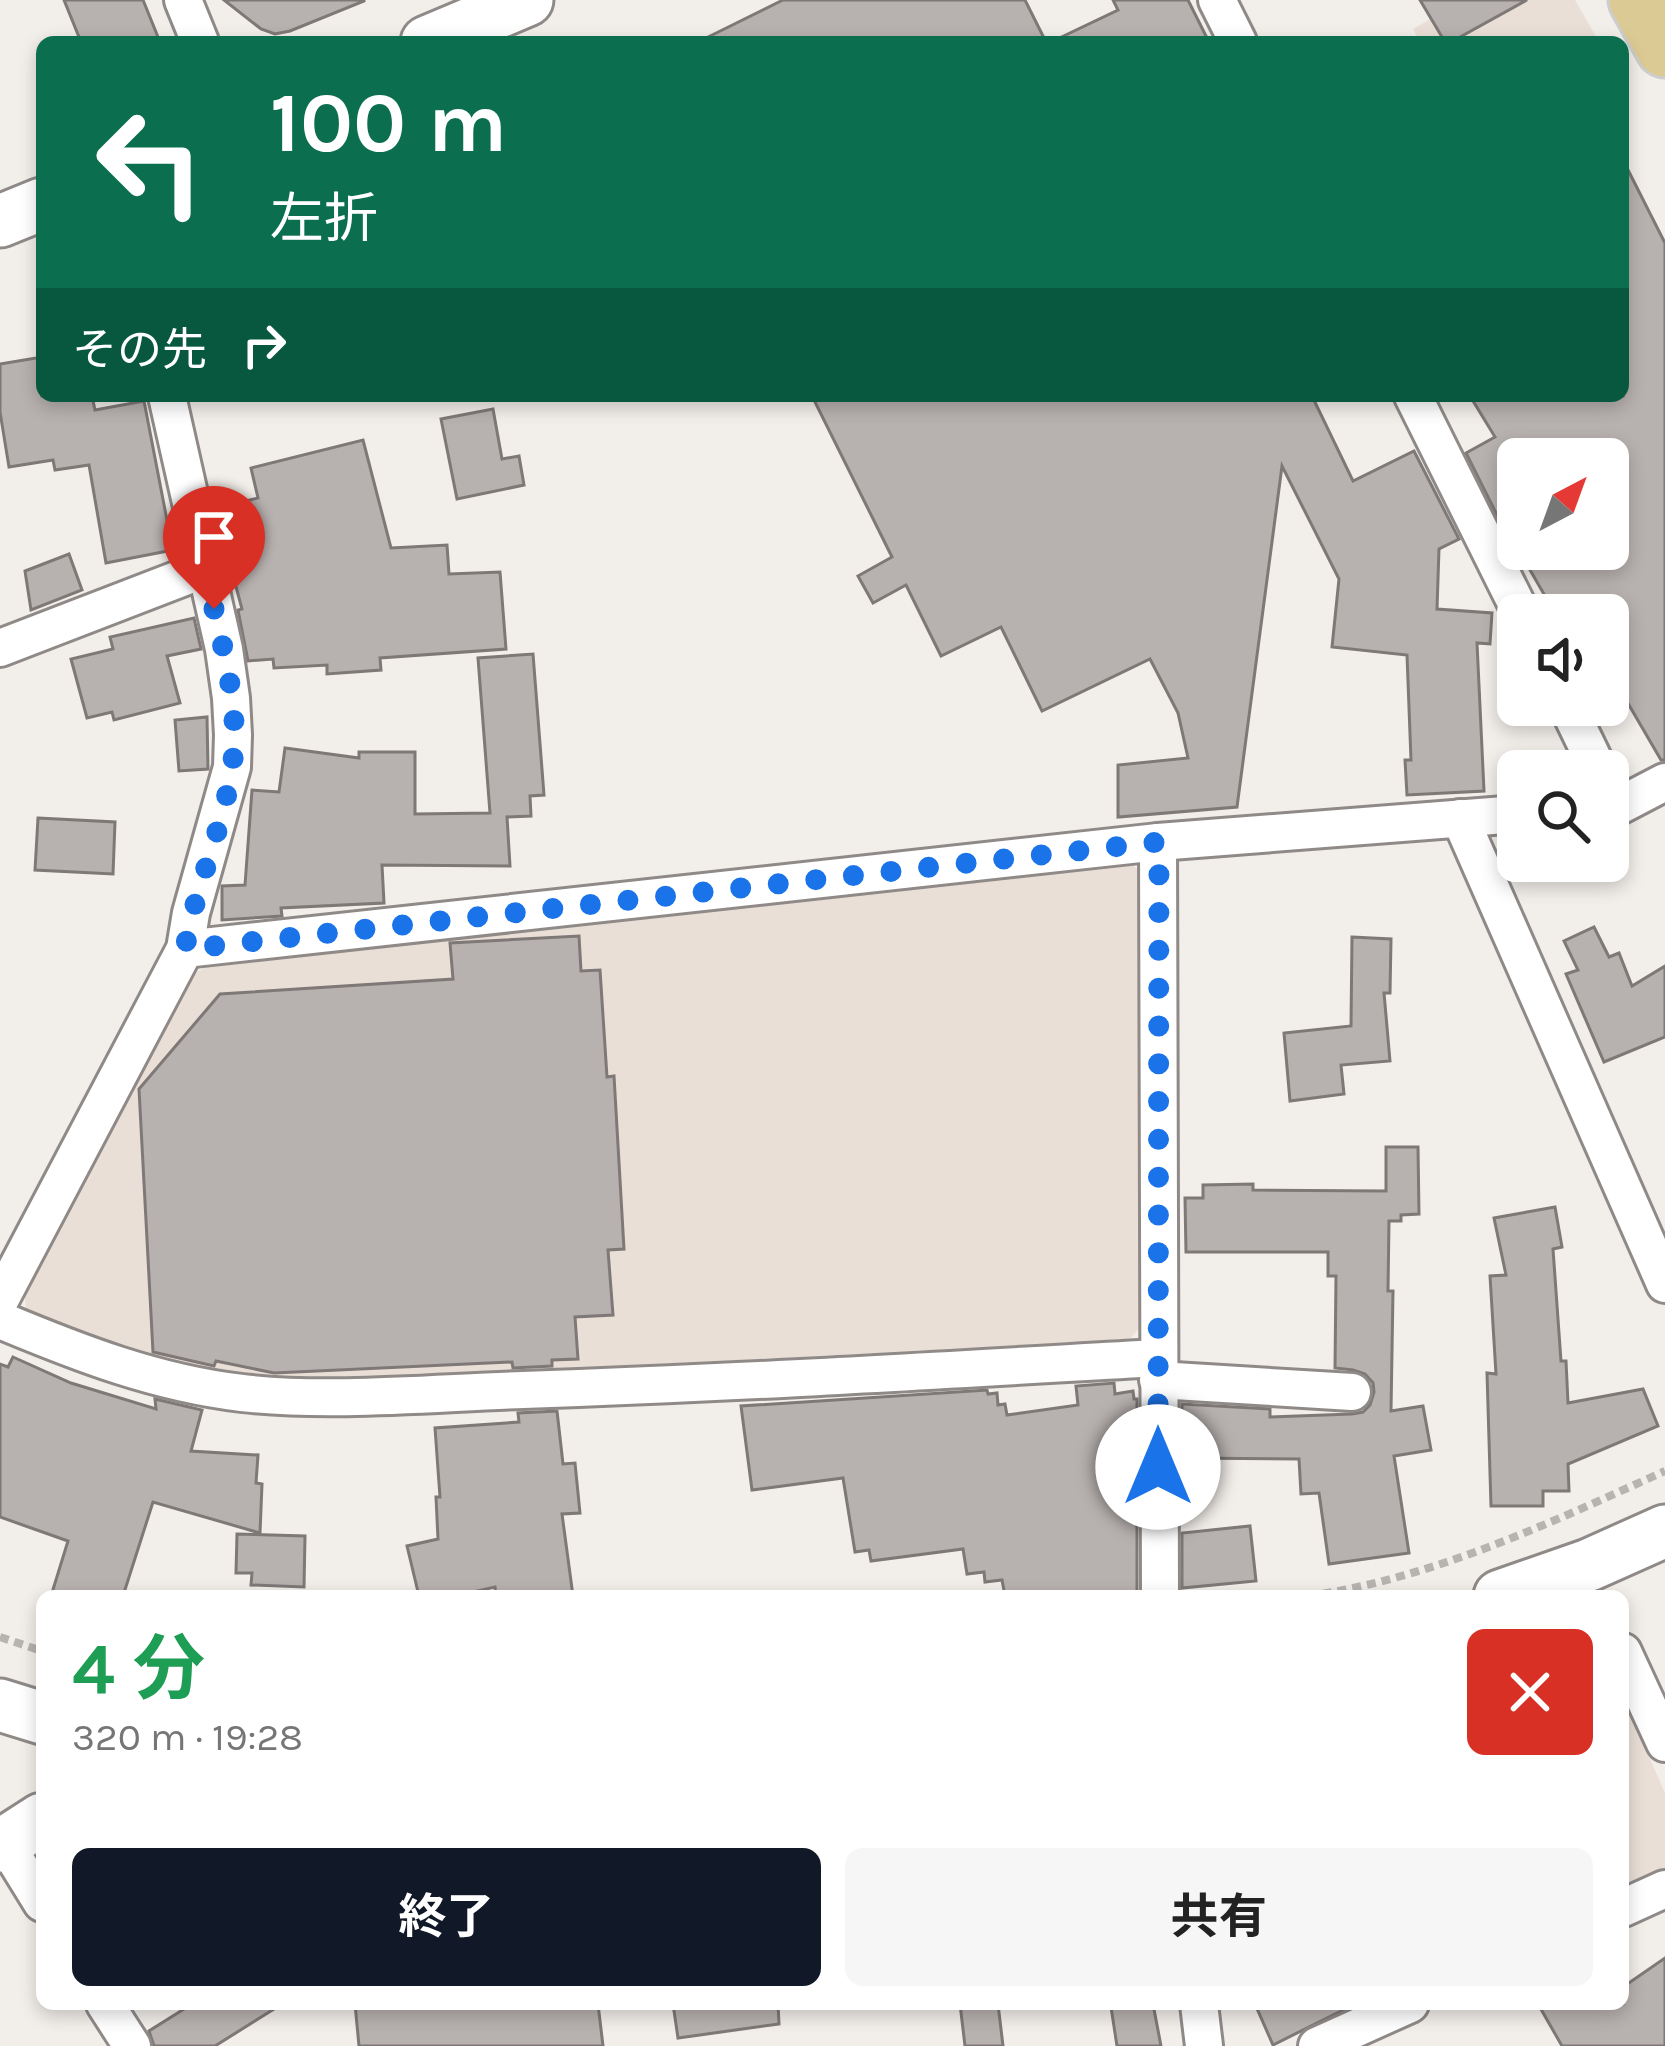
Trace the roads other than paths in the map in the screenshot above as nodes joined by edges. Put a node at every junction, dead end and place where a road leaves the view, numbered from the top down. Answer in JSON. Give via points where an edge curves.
{"nodes":[{"id":1,"x":183,"y":0,"type":"edge"},
{"id":2,"x":526,"y":0,"type":"edge"},
{"id":3,"x":1217,"y":0,"type":"edge"},
{"id":4,"x":1638,"y":0,"type":"edge"},
{"id":5,"x":198,"y":36,"type":"edge"},
{"id":6,"x":441,"y":36,"type":"edge"},
{"id":7,"x":1235,"y":36,"type":"edge"},
{"id":8,"x":1665,"y":48,"type":"edge"},
{"id":9,"x":36,"y":206,"type":"edge"},
{"id":10,"x":0,"y":221,"type":"edge"},
{"id":11,"x":168,"y":402,"type":"edge"},
{"id":12,"x":1416,"y":402,"type":"edge"},
{"id":13,"x":205,"y":569,"type":"junction"},
{"id":14,"x":1512,"y":594,"type":"edge"},
{"id":15,"x":0,"y":648,"type":"edge"},
{"id":16,"x":1665,"y":782,"type":"edge"},
{"id":17,"x":1629,"y":795,"type":"edge"},
{"id":18,"x":1497,"y":815,"type":"edge"},
{"id":19,"x":1460,"y":818,"type":"junction"},
{"id":20,"x":1159,"y":842,"type":"junction"},
{"id":21,"x":185,"y":949,"type":"junction"},
{"id":22,"x":1665,"y":1284,"type":"edge"},
{"id":23,"x":0,"y":1300,"type":"edge"},
{"id":24,"x":0,"y":1320,"type":"edge"},
{"id":25,"x":1158,"y":1369,"type":"junction"},
{"id":26,"x":1352,"y":1392,"type":"dead end"},
{"id":27,"x":1665,"y":1531,"type":"edge"},
{"id":28,"x":1595,"y":1581,"type":"edge"},
{"id":29,"x":1160,"y":1590,"type":"edge"},
{"id":30,"x":1538,"y":1590,"type":"edge"},
{"id":31,"x":1629,"y":1665,"type":"edge"},
{"id":32,"x":0,"y":1705,"type":"edge"},
{"id":33,"x":36,"y":1716,"type":"edge"},
{"id":34,"x":1665,"y":1743,"type":"edge"},
{"id":35,"x":16,"y":1836,"type":"edge"},
{"id":36,"x":36,"y":1888,"type":"edge"},
{"id":37,"x":1665,"y":1888,"type":"edge"},
{"id":38,"x":1629,"y":1905,"type":"edge"},
{"id":39,"x":110,"y":2010,"type":"edge"},
{"id":40,"x":1200,"y":2010,"type":"edge"},
{"id":41,"x":1397,"y":2010,"type":"edge"},
{"id":42,"x":132,"y":2046,"type":"edge"},
{"id":43,"x":1204,"y":2046,"type":"edge"},
{"id":44,"x":1317,"y":2046,"type":"edge"}],
"edges":[{"from":1,"to":5,"type":"street"},
{"from":2,"to":6,"type":"street"},
{"from":3,"to":7,"type":"street"},
{"from":4,"to":8,"type":"main road"},
{"from":9,"to":10,"type":"street"},
{"from":11,"to":13,"type":"street"},
{"from":12,"to":14,"type":"street"},
{"from":13,"to":15,"type":"street"},
{"from":13,"to":21,"type":"street","via":[[231,698],[232,767]]},
{"from":16,"to":17,"type":"street"},
{"from":18,"to":19,"type":"street"},
{"from":19,"to":20,"type":"street"},
{"from":19,"to":22,"type":"street"},
{"from":20,"to":21,"type":"street"},
{"from":20,"to":25,"type":"street"},
{"from":21,"to":23,"type":"street"},
{"from":24,"to":25,"type":"street","via":[[94,1359],[244,1394]]},
{"from":25,"to":26,"type":"street"},
{"from":25,"to":29,"type":"street"},
{"from":27,"to":28,"type":"street"},
{"from":28,"to":30,"type":"street"},
{"from":31,"to":34,"type":"street"},
{"from":32,"to":33,"type":"street"},
{"from":35,"to":36,"type":"street"},
{"from":37,"to":38,"type":"street"},
{"from":39,"to":42,"type":"street"},
{"from":40,"to":43,"type":"street"},
{"from":41,"to":44,"type":"street"}]}
